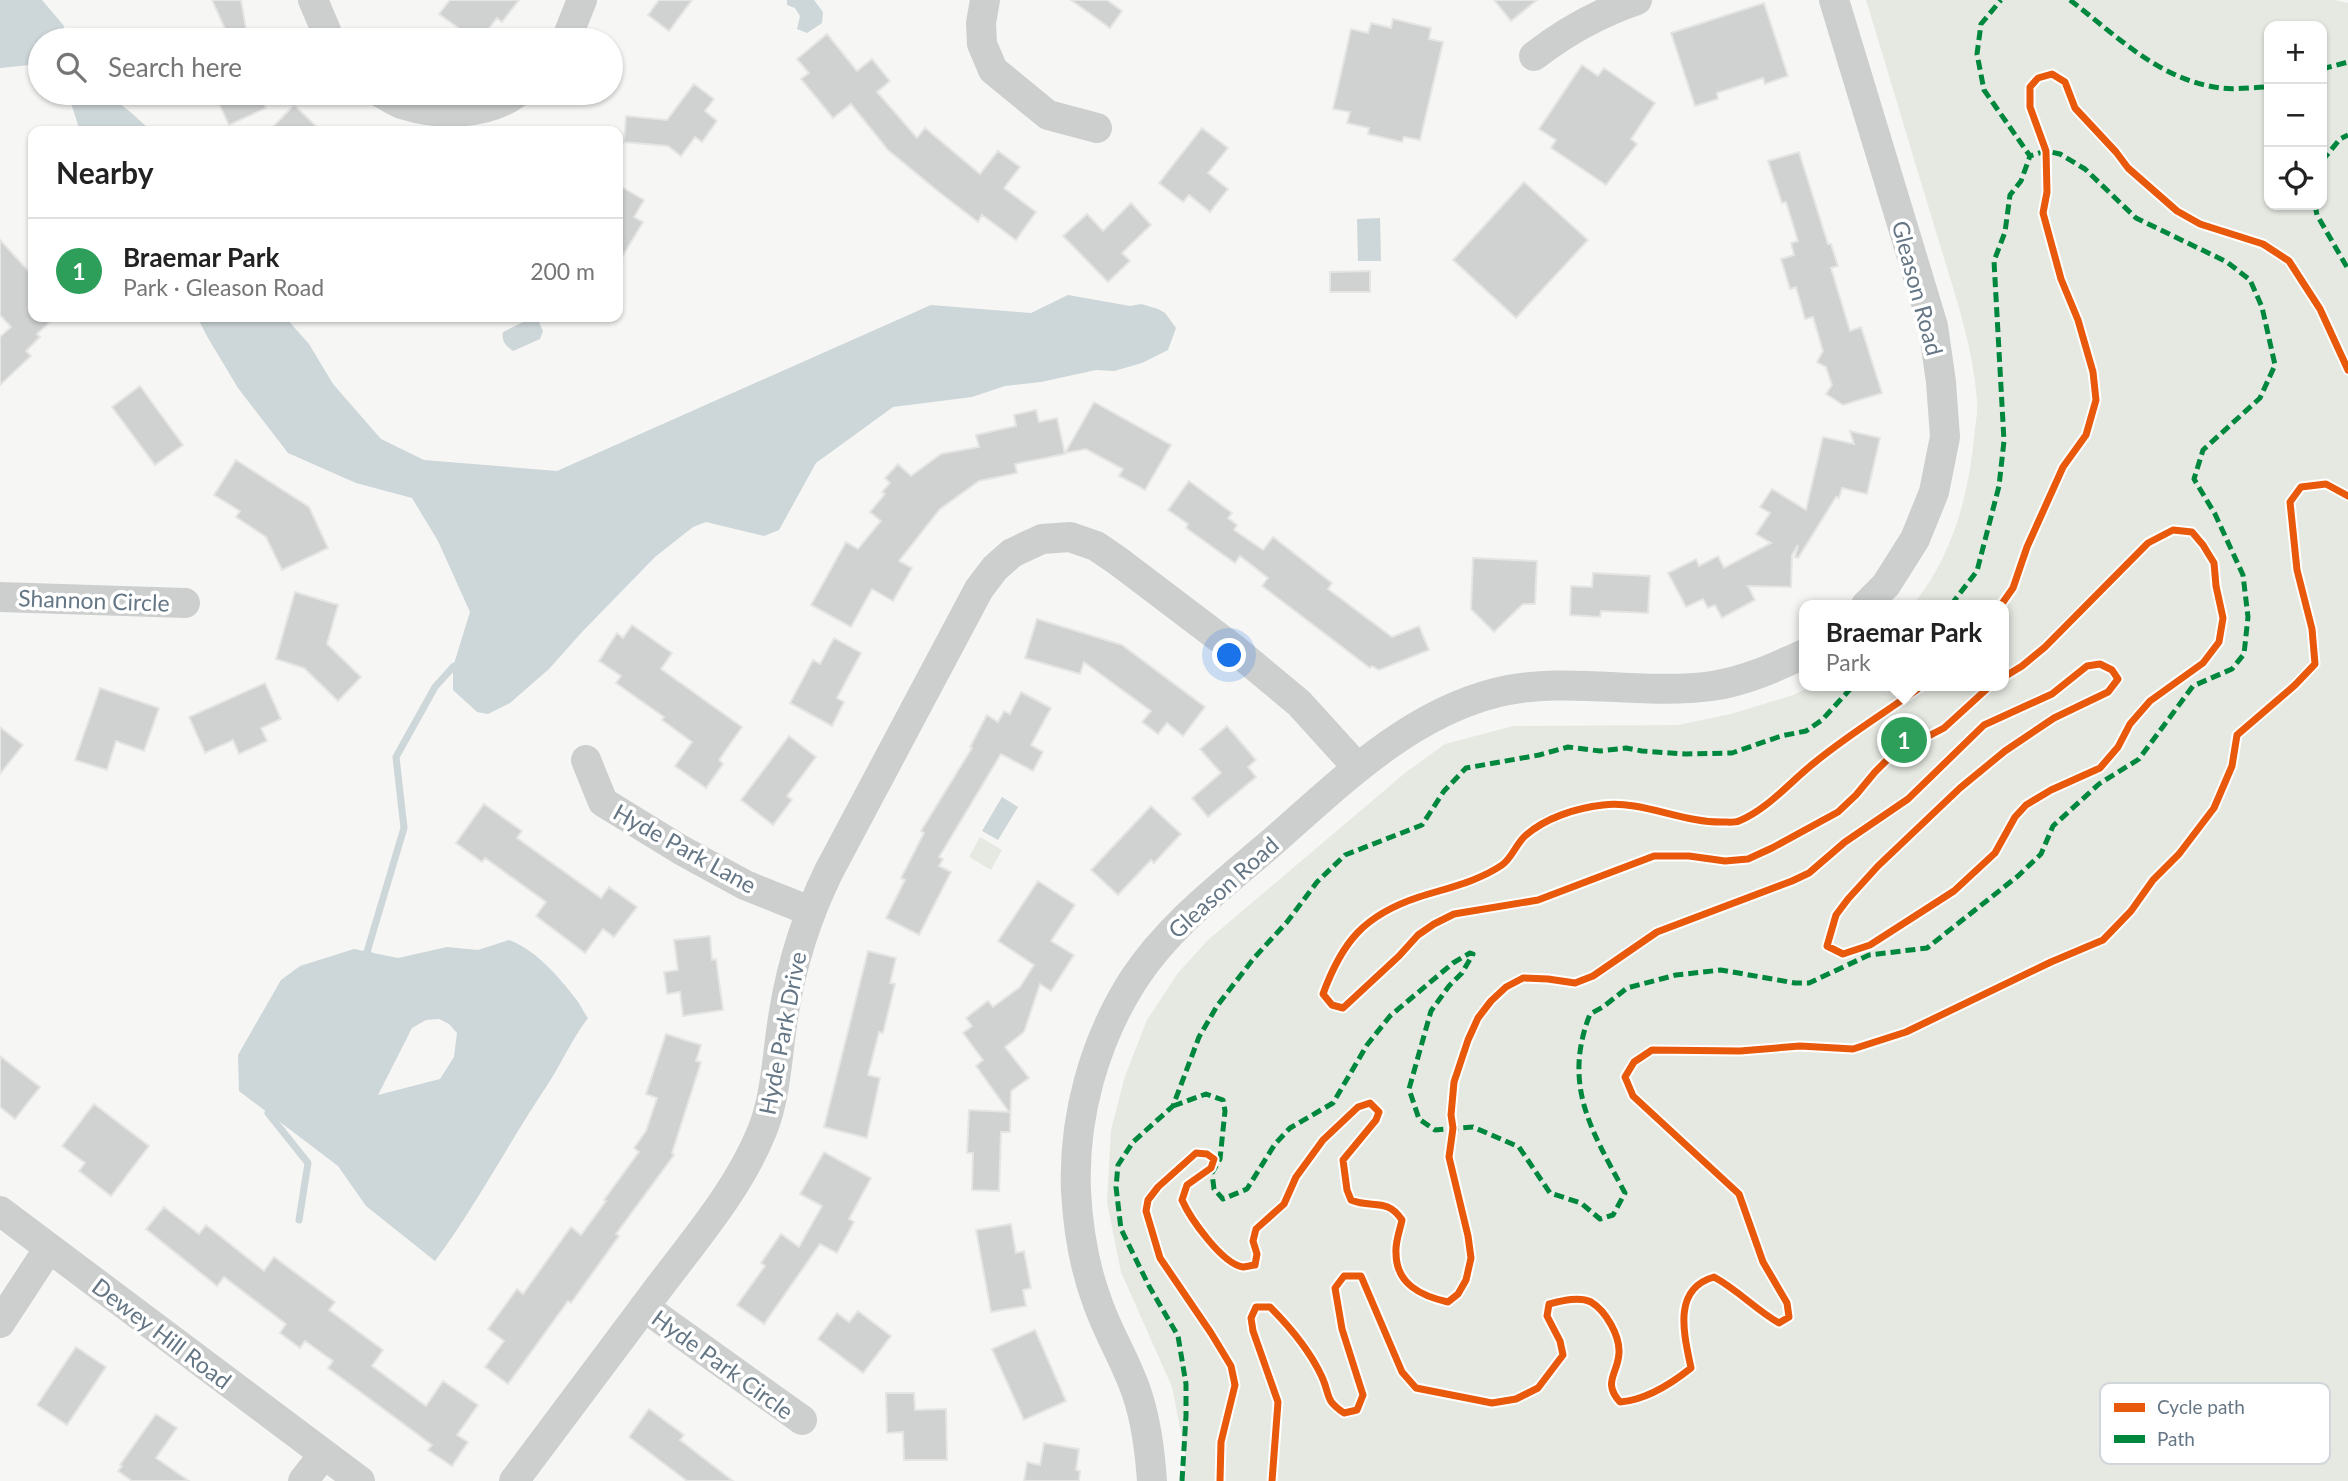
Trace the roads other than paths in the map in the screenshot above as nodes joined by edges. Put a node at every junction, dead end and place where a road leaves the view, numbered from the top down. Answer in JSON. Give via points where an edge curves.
{"nodes":[{"id":1,"x":313,"y":0,"type":"edge"},
{"id":2,"x":582,"y":0,"type":"edge"},
{"id":3,"x":985,"y":0,"type":"edge"},
{"id":4,"x":1637,"y":0,"type":"edge"},
{"id":5,"x":1834,"y":0,"type":"edge"},
{"id":6,"x":325,"y":28,"type":"edge"},
{"id":7,"x":571,"y":28,"type":"edge"},
{"id":8,"x":1534,"y":56,"type":"dead end"},
{"id":9,"x":404,"y":105,"type":"edge"},
{"id":10,"x":490,"y":105,"type":"edge"},
{"id":11,"x":1097,"y":128,"type":"dead end"},
{"id":12,"x":1,"y":596,"type":"edge"},
{"id":13,"x":1871,"y":600,"type":"edge"},
{"id":14,"x":185,"y":603,"type":"dead end"},
{"id":15,"x":1799,"y":656,"type":"edge"},
{"id":16,"x":586,"y":760,"type":"dead end"},
{"id":17,"x":1358,"y":768,"type":"junction"},
{"id":18,"x":810,"y":911,"type":"junction"},
{"id":19,"x":0,"y":1211,"type":"edge"},
{"id":20,"x":49,"y":1248,"type":"junction"},
{"id":21,"x":644,"y":1307,"type":"junction"},
{"id":22,"x":0,"y":1323,"type":"edge"},
{"id":23,"x":802,"y":1420,"type":"dead end"},
{"id":24,"x":324,"y":1454,"type":"junction"},
{"id":25,"x":303,"y":1481,"type":"edge"},
{"id":26,"x":360,"y":1481,"type":"edge"},
{"id":27,"x":514,"y":1481,"type":"edge"},
{"id":28,"x":1152,"y":1481,"type":"edge"}],
"edges":[{"from":1,"to":6,"type":"street"},
{"from":2,"to":7,"type":"street"},
{"from":3,"to":11,"type":"street","via":[[982,44],[993,70],[1048,115]]},
{"from":4,"to":8,"type":"street","via":[[1580,24]]},
{"from":5,"to":13,"type":"street","name":"Gleason Road","via":[[1933,326],[1945,437],[1934,492],[1915,539]]},
{"from":9,"to":10,"type":"street","via":[[439,112]]},
{"from":12,"to":14,"type":"street","name":"Shannon Circle"},
{"from":15,"to":17,"type":"street","name":"Gleason Road","via":[[1762,674],[1712,686],[1540,686],[1496,693],[1418,724]]},
{"from":16,"to":18,"type":"street","name":"Hyde Park Lane","via":[[603,802],[746,885]]},
{"from":17,"to":18,"type":"street","name":"Hyde Park Drive","via":[[1299,703],[1118,561],[1096,546],[1070,537],[1042,540],[1012,553],[979,589]]},
{"from":17,"to":28,"type":"street","name":"Gleason Road","via":[[1167,937],[1134,979],[1107,1030],[1088,1082],[1078,1136],[1076,1191],[1081,1244],[1097,1301],[1138,1395],[1150,1441]]},
{"from":18,"to":21,"type":"street","name":"Hyde Park Drive","via":[[794,963],[762,1130],[739,1176]]},
{"from":19,"to":20,"type":"street","name":"Dewey Hill Road"},
{"from":20,"to":22,"type":"street"},
{"from":20,"to":24,"type":"street","name":"Dewey Hill Road"},
{"from":21,"to":23,"type":"street","name":"Hyde Park Circle"},
{"from":21,"to":27,"type":"street","name":"Hyde Park Drive"},
{"from":24,"to":25,"type":"street"},
{"from":24,"to":26,"type":"street","name":"Dewey Hill Road"}]}
